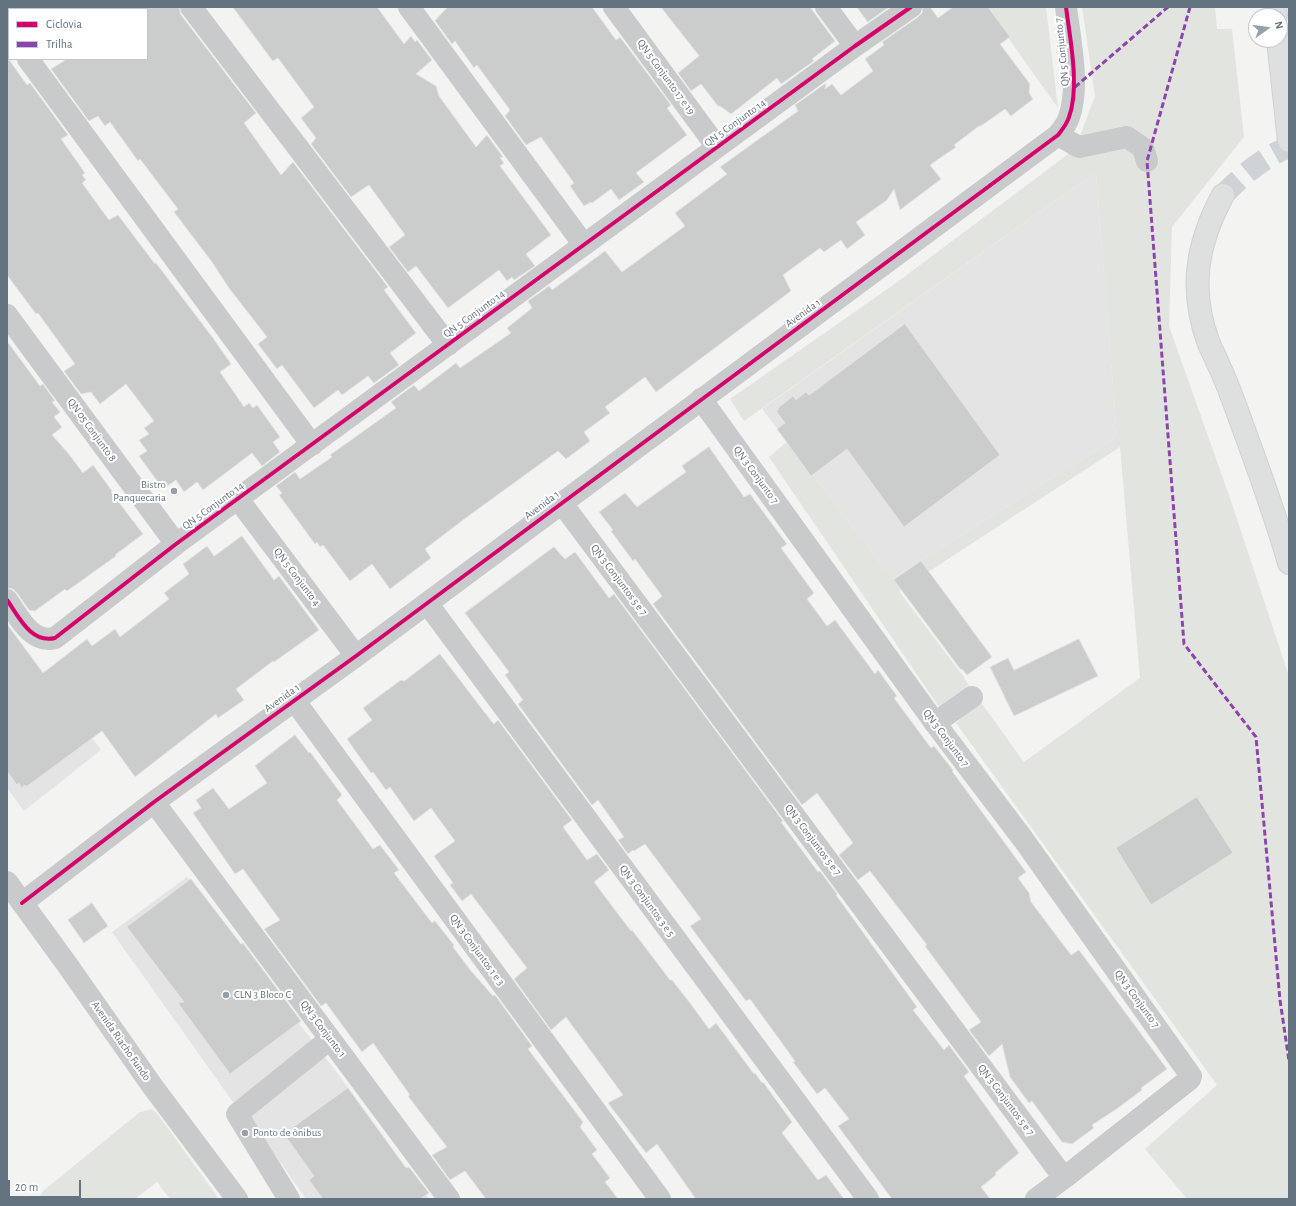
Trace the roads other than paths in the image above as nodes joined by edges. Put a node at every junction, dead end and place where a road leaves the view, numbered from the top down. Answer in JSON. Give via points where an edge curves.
{"nodes":[{"id":1,"x":191,"y":7,"type":"edge"},
{"id":2,"x":409,"y":7,"type":"edge"},
{"id":3,"x":614,"y":7,"type":"edge"},
{"id":4,"x":826,"y":7,"type":"edge"},
{"id":5,"x":911,"y":7,"type":"edge"},
{"id":6,"x":1066,"y":7,"type":"edge"},
{"id":7,"x":855,"y":46,"type":"junction"},
{"id":8,"x":1279,"y":48,"type":"edge"},
{"id":9,"x":29,"y":60,"type":"edge"},
{"id":10,"x":1063,"y":127,"type":"junction"},
{"id":11,"x":1289,"y":141,"type":"edge"},
{"id":12,"x":717,"y":147,"type":"junction"},
{"id":13,"x":1147,"y":161,"type":"dead end"},
{"id":14,"x":1223,"y":196,"type":"tunnel mouth"},
{"id":15,"x":584,"y":245,"type":"junction"},
{"id":16,"x":7,"y":315,"type":"edge"},
{"id":17,"x":448,"y":345,"type":"junction"},
{"id":18,"x":701,"y":399,"type":"junction"},
{"id":19,"x":312,"y":445,"type":"junction"},
{"id":20,"x":238,"y":499,"type":"junction"},
{"id":21,"x":561,"y":502,"type":"junction"},
{"id":22,"x":176,"y":544,"type":"junction"},
{"id":23,"x":1289,"y":563,"type":"edge"},
{"id":24,"x":7,"y":600,"type":"edge"},
{"id":25,"x":427,"y":603,"type":"junction"},
{"id":26,"x":356,"y":656,"type":"junction"},
{"id":27,"x":972,"y":697,"type":"dead end"},
{"id":28,"x":294,"y":700,"type":"junction"},
{"id":29,"x":935,"y":723,"type":"junction"},
{"id":30,"x":154,"y":802,"type":"junction"},
{"id":31,"x":7,"y":882,"type":"edge"},
{"id":32,"x":22,"y":903,"type":"junction"},
{"id":33,"x":330,"y":1039,"type":"junction"},
{"id":34,"x":1064,"y":1178,"type":"junction"},
{"id":35,"x":237,"y":1199,"type":"edge"},
{"id":36,"x":289,"y":1199,"type":"edge"},
{"id":37,"x":449,"y":1199,"type":"edge"},
{"id":38,"x":660,"y":1199,"type":"edge"},
{"id":39,"x":868,"y":1199,"type":"edge"},
{"id":40,"x":1036,"y":1199,"type":"edge"}],
"edges":[{"from":1,"to":17,"type":"street"},
{"from":2,"to":15,"type":"street"},
{"from":3,"to":12,"type":"street","name":"QN 5 Conjunto 17 e 19"},
{"from":4,"to":7,"type":"street"},
{"from":5,"to":7,"type":"street","name":"QN 5 Conjunto 14"},
{"from":6,"to":10,"type":"street","name":"QN 5 Conjunto 7","via":[[1075,87],[1074,103]]},
{"from":7,"to":12,"type":"street","name":"QN 5 Conjunto 14"},
{"from":8,"to":11,"type":"highway"},
{"from":9,"to":19,"type":"street"},
{"from":10,"to":13,"type":"street","via":[[1079,148],[1127,137],[1142,148]]},
{"from":10,"to":18,"type":"street","name":"Avenida 1"},
{"from":12,"to":15,"type":"street","name":"QN 5 Conjunto 14"},
{"from":14,"to":23,"type":"highway","via":[[1205,233],[1200,254],[1197,284],[1202,323],[1255,460]]},
{"from":15,"to":17,"type":"street","name":"QN 5 Conjunto 14"},
{"from":16,"to":22,"type":"street","name":"QN 05 Conjunto 8"},
{"from":17,"to":19,"type":"street","name":"QN 5 Conjunto 14"},
{"from":18,"to":21,"type":"street","name":"Avenida 1"},
{"from":18,"to":29,"type":"street","name":"QN 3 Conjunto 7"},
{"from":19,"to":20,"type":"street","name":"QN 5 Conjunto 14"},
{"from":20,"to":22,"type":"street","name":"QN 5 Conjunto 14"},
{"from":20,"to":26,"type":"street","name":"QN 5 Conjunto 4"},
{"from":21,"to":25,"type":"street","name":"Avenida 1"},
{"from":21,"to":34,"type":"street","name":"QN 3 Conjuntos 5 e 7"},
{"from":22,"to":24,"type":"street","name":"QN 5 Conjunto 14","via":[[55,638],[40,638],[29,631]]},
{"from":25,"to":26,"type":"street","name":"Avenida 1"},
{"from":25,"to":39,"type":"street","name":"QN 3 Conjuntos 3 e 5"},
{"from":26,"to":28,"type":"street","name":"Avenida 1"},
{"from":27,"to":29,"type":"street"},
{"from":28,"to":30,"type":"street","name":"Avenida 1"},
{"from":28,"to":38,"type":"street","name":"QN 3 Conjuntos 1 e 3"},
{"from":29,"to":34,"type":"street","name":"QN 3 Conjunto 7","via":[[1022,839],[1191,1076]]},
{"from":30,"to":32,"type":"street","name":"Avenida 1"},
{"from":30,"to":33,"type":"street","name":"QN 3 Conjunto 1"},
{"from":31,"to":32,"type":"street","name":"Avenida Riacho Fundo"},
{"from":32,"to":35,"type":"street","name":"Avenida Riacho Fundo","via":[[153,1087]]},
{"from":33,"to":36,"type":"street","via":[[237,1114]]},
{"from":33,"to":37,"type":"street","name":"QN 3 Conjunto 1"},
{"from":34,"to":40,"type":"street"}]}
